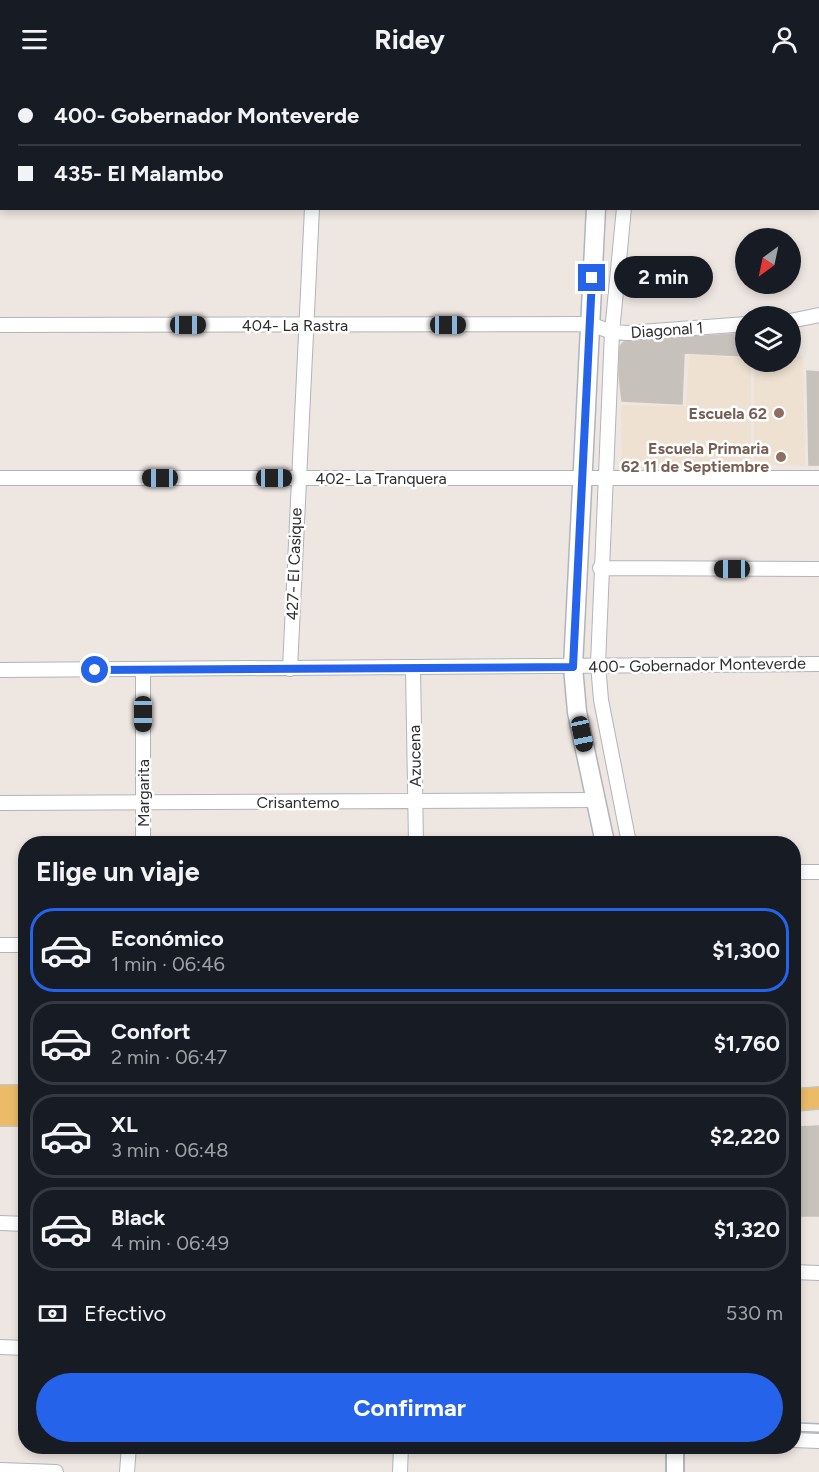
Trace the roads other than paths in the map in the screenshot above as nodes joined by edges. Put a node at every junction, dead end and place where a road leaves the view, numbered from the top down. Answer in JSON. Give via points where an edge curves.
{"nodes":[{"id":1,"x":312,"y":210,"type":"edge"},
{"id":2,"x":596,"y":210,"type":"edge"},
{"id":3,"x":624,"y":210,"type":"edge"},
{"id":4,"x":819,"y":315,"type":"edge"},
{"id":5,"x":801,"y":319,"type":"edge"},
{"id":6,"x":590,"y":324,"type":"junction"},
{"id":7,"x":0,"y":325,"type":"edge"},
{"id":8,"x":735,"y":325,"type":"edge"},
{"id":9,"x":306,"y":326,"type":"junction"},
{"id":10,"x":612,"y":332,"type":"junction"},
{"id":11,"x":604,"y":477,"type":"junction"},
{"id":12,"x":0,"y":478,"type":"edge"},
{"id":13,"x":297,"y":478,"type":"junction"},
{"id":14,"x":581,"y":478,"type":"junction"},
{"id":15,"x":819,"y":478,"type":"edge"},
{"id":16,"x":600,"y":568,"type":"junction"},
{"id":17,"x":819,"y":569,"type":"edge"},
{"id":18,"x":598,"y":664,"type":"junction"},
{"id":19,"x":819,"y":664,"type":"edge"},
{"id":20,"x":573,"y":667,"type":"junction"},
{"id":21,"x":290,"y":669,"type":"junction"},
{"id":22,"x":413,"y":669,"type":"junction"},
{"id":23,"x":0,"y":670,"type":"edge"},
{"id":24,"x":143,"y":670,"type":"junction"},
{"id":25,"x":596,"y":800,"type":"junction"},
{"id":26,"x":143,"y":802,"type":"junction"},
{"id":27,"x":416,"y":802,"type":"junction"},
{"id":28,"x":0,"y":804,"type":"edge"},
{"id":29,"x":143,"y":836,"type":"edge"},
{"id":30,"x":416,"y":836,"type":"edge"},
{"id":31,"x":604,"y":836,"type":"edge"},
{"id":32,"x":628,"y":836,"type":"edge"},
{"id":33,"x":819,"y":872,"type":"edge"},
{"id":34,"x":801,"y":873,"type":"edge"},
{"id":35,"x":0,"y":945,"type":"edge"},
{"id":36,"x":18,"y":945,"type":"edge"},
{"id":37,"x":801,"y":1092,"type":"edge"},
{"id":38,"x":819,"y":1093,"type":"edge"},
{"id":39,"x":0,"y":1096,"type":"edge"},
{"id":40,"x":18,"y":1096,"type":"edge"},
{"id":41,"x":819,"y":1098,"type":"edge"},
{"id":42,"x":801,"y":1099,"type":"edge"},
{"id":43,"x":0,"y":1115,"type":"edge"},
{"id":44,"x":18,"y":1115,"type":"edge"},
{"id":45,"x":0,"y":1223,"type":"edge"},
{"id":46,"x":18,"y":1224,"type":"edge"},
{"id":47,"x":801,"y":1272,"type":"edge"},
{"id":48,"x":819,"y":1273,"type":"edge"},
{"id":49,"x":0,"y":1347,"type":"edge"},
{"id":50,"x":18,"y":1348,"type":"edge"},
{"id":51,"x":801,"y":1427,"type":"edge"},
{"id":52,"x":819,"y":1428,"type":"edge"},
{"id":53,"x":801,"y":1440,"type":"edge"},
{"id":54,"x":819,"y":1441,"type":"edge"},
{"id":55,"x":128,"y":1454,"type":"edge"},
{"id":56,"x":400,"y":1454,"type":"edge"},
{"id":57,"x":675,"y":1454,"type":"edge"},
{"id":58,"x":0,"y":1470,"type":"edge"},
{"id":59,"x":56,"y":1472,"type":"edge"},
{"id":60,"x":127,"y":1472,"type":"edge"},
{"id":61,"x":400,"y":1472,"type":"edge"},
{"id":62,"x":675,"y":1472,"type":"edge"}],
"edges":[{"from":1,"to":9,"type":"street","name":"427- El Casique"},
{"from":2,"to":6,"type":"main road"},
{"from":3,"to":10,"type":"street"},
{"from":4,"to":5,"type":"street"},
{"from":6,"to":9,"type":"street","name":"404- La Rastra"},
{"from":6,"to":10,"type":"street","name":"Diagonal 1"},
{"from":6,"to":14,"type":"main road"},
{"from":7,"to":9,"type":"street","name":"404- La Rastra"},
{"from":8,"to":10,"type":"street","name":"Diagonal 1"},
{"from":9,"to":13,"type":"street","name":"427- El Casique"},
{"from":10,"to":11,"type":"street"},
{"from":11,"to":14,"type":"street","name":"402- La Tranquera"},
{"from":11,"to":15,"type":"street"},
{"from":11,"to":16,"type":"street"},
{"from":12,"to":13,"type":"street","name":"402- La Tranquera"},
{"from":13,"to":14,"type":"street","name":"402- La Tranquera"},
{"from":13,"to":21,"type":"street","name":"427- El Casique"},
{"from":14,"to":20,"type":"main road"},
{"from":16,"to":17,"type":"street"},
{"from":16,"to":18,"type":"street"},
{"from":18,"to":19,"type":"street","name":"400- Gobernador Monteverde"},
{"from":18,"to":20,"type":"street","name":"400- Gobernador Monteverde"},
{"from":18,"to":32,"type":"street","via":[[601,700]]},
{"from":20,"to":22,"type":"street","name":"400- Gobernador Monteverde"},
{"from":20,"to":25,"type":"main road","via":[[576,705]]},
{"from":21,"to":22,"type":"street","name":"400- Gobernador Monteverde"},
{"from":21,"to":24,"type":"street","name":"400- Gobernador Monteverde"},
{"from":22,"to":27,"type":"street","name":"Azucena"},
{"from":23,"to":24,"type":"street","name":"400- Gobernador Monteverde"},
{"from":24,"to":26,"type":"street","name":"Margarita"},
{"from":25,"to":27,"type":"street","name":"Crisantemo"},
{"from":25,"to":31,"type":"main road"},
{"from":26,"to":27,"type":"street","name":"Crisantemo"},
{"from":26,"to":28,"type":"street","name":"Crisantemo"},
{"from":26,"to":29,"type":"street","name":"Margarita"},
{"from":27,"to":30,"type":"street","name":"Azucena"},
{"from":33,"to":34,"type":"street"},
{"from":35,"to":36,"type":"street"},
{"from":37,"to":38,"type":"main road"},
{"from":39,"to":40,"type":"main road"},
{"from":41,"to":42,"type":"main road"},
{"from":43,"to":44,"type":"main road"},
{"from":45,"to":46,"type":"street"},
{"from":47,"to":48,"type":"street"},
{"from":49,"to":50,"type":"street"},
{"from":51,"to":52,"type":"lane"},
{"from":53,"to":54,"type":"street"},
{"from":55,"to":60,"type":"street"},
{"from":56,"to":61,"type":"street"},
{"from":57,"to":62,"type":"street"},
{"from":58,"to":59,"type":"street"}]}
